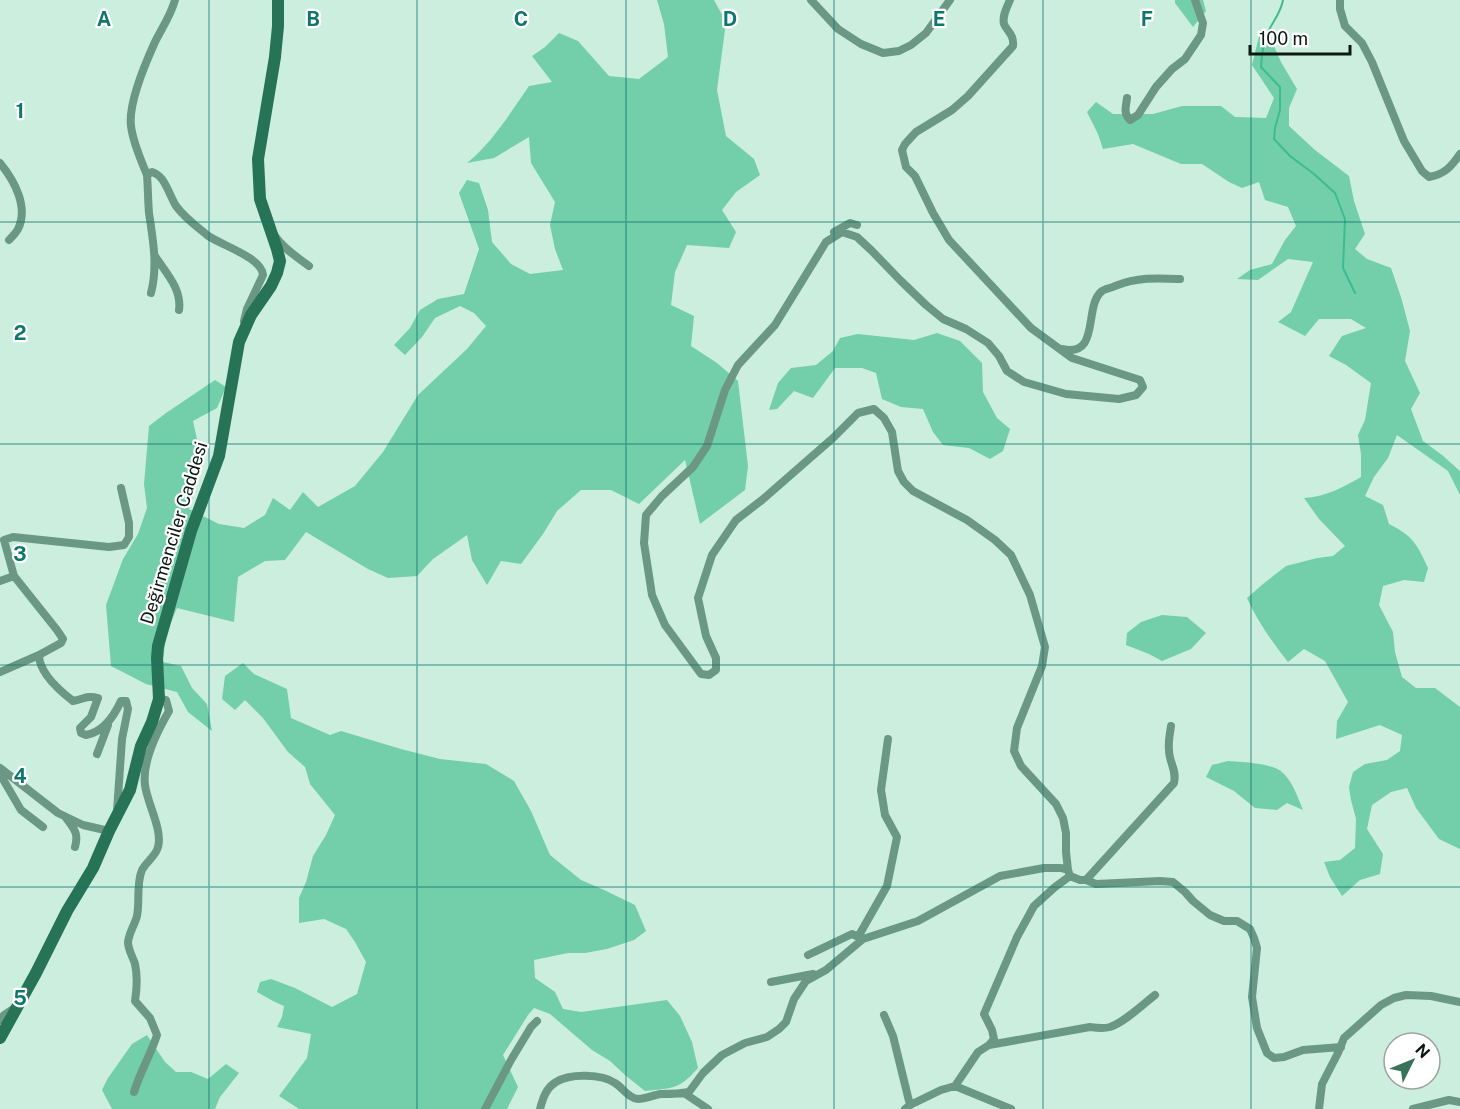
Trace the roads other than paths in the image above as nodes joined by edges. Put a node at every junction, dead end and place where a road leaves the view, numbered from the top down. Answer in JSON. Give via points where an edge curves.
{"nodes":[{"id":1,"x":175,"y":0,"type":"edge"},
{"id":2,"x":278,"y":0,"type":"edge"},
{"id":3,"x":811,"y":0,"type":"edge"},
{"id":4,"x":950,"y":0,"type":"edge"},
{"id":5,"x":1010,"y":0,"type":"edge"},
{"id":6,"x":1195,"y":0,"type":"edge"},
{"id":7,"x":1340,"y":0,"type":"edge"},
{"id":8,"x":1127,"y":98,"type":"dead end"},
{"id":9,"x":1460,"y":154,"type":"edge"},
{"id":10,"x":0,"y":163,"type":"edge"},
{"id":11,"x":147,"y":175,"type":"junction"},
{"id":12,"x":857,"y":225,"type":"dead end"},
{"id":13,"x":270,"y":228,"type":"junction"},
{"id":14,"x":9,"y":240,"type":"dead end"},
{"id":15,"x":826,"y":242,"type":"junction"},
{"id":16,"x":153,"y":254,"type":"junction"},
{"id":17,"x":309,"y":266,"type":"dead end"},
{"id":18,"x":1180,"y":279,"type":"dead end"},
{"id":19,"x":151,"y":293,"type":"dead end"},
{"id":20,"x":179,"y":310,"type":"dead end"},
{"id":21,"x":239,"y":342,"type":"junction"},
{"id":22,"x":1058,"y":348,"type":"junction"},
{"id":23,"x":121,"y":488,"type":"dead end"},
{"id":24,"x":2,"y":539,"type":"edge"},
{"id":25,"x":14,"y":576,"type":"junction"},
{"id":26,"x":0,"y":581,"type":"edge"},
{"id":27,"x":39,"y":655,"type":"junction"},
{"id":28,"x":0,"y":672,"type":"edge"},
{"id":29,"x":159,"y":699,"type":"junction"},
{"id":30,"x":109,"y":722,"type":"junction"},
{"id":31,"x":1171,"y":726,"type":"dead end"},
{"id":32,"x":888,"y":739,"type":"dead end"},
{"id":33,"x":98,"y":754,"type":"dead end"},
{"id":34,"x":0,"y":768,"type":"edge"},
{"id":35,"x":0,"y":774,"type":"edge"},
{"id":36,"x":66,"y":817,"type":"junction"},
{"id":37,"x":116,"y":818,"type":"junction"},
{"id":38,"x":43,"y":827,"type":"dead end"},
{"id":39,"x":109,"y":831,"type":"junction"},
{"id":40,"x":75,"y":847,"type":"dead end"},
{"id":41,"x":1069,"y":873,"type":"junction"},
{"id":42,"x":1086,"y":880,"type":"junction"},
{"id":43,"x":861,"y":938,"type":"junction"},
{"id":44,"x":808,"y":955,"type":"dead end"},
{"id":45,"x":820,"y":973,"type":"junction"},
{"id":46,"x":771,"y":982,"type":"dead end"},
{"id":47,"x":1155,"y":995,"type":"dead end"},
{"id":48,"x":1460,"y":1002,"type":"edge"},
{"id":49,"x":16,"y":1007,"type":"junction"},
{"id":50,"x":884,"y":1015,"type":"dead end"},
{"id":51,"x":0,"y":1020,"type":"edge"},
{"id":52,"x":537,"y":1021,"type":"dead end"},
{"id":53,"x":0,"y":1038,"type":"edge"},
{"id":54,"x":989,"y":1045,"type":"junction"},
{"id":55,"x":1341,"y":1047,"type":"junction"},
{"id":56,"x":955,"y":1086,"type":"junction"},
{"id":57,"x":134,"y":1092,"type":"dead end"},
{"id":58,"x":684,"y":1093,"type":"junction"},
{"id":59,"x":1460,"y":1102,"type":"edge"},
{"id":60,"x":907,"y":1107,"type":"edge"},
{"id":61,"x":485,"y":1109,"type":"edge"},
{"id":62,"x":540,"y":1109,"type":"edge"},
{"id":63,"x":708,"y":1109,"type":"edge"},
{"id":64,"x":1011,"y":1109,"type":"edge"},
{"id":65,"x":1319,"y":1109,"type":"edge"},
{"id":66,"x":1413,"y":1109,"type":"edge"}],
"edges":[{"from":1,"to":11,"type":"street","via":[[154,44],[132,108],[131,126]]},
{"from":2,"to":13,"type":"main road","name":"Değirmenciler Caddesi","via":[[275,57],[258,159],[260,199]]},
{"from":3,"to":4,"type":"street","via":[[838,28],[883,53],[911,45],[926,33]]},
{"from":5,"to":22,"type":"street","via":[[1004,17],[1013,46],[968,96],[916,132],[902,150],[906,167],[915,176],[949,240],[1031,328]]},
{"from":6,"to":8,"type":"street","via":[[1203,23],[1195,46],[1130,120],[1125,110]]},
{"from":7,"to":9,"type":"street","via":[[1345,26],[1362,43],[1404,141],[1422,171],[1429,177],[1436,175],[1450,168]]},
{"from":10,"to":14,"type":"street","via":[[18,192],[20,204],[18,229]]},
{"from":11,"to":16,"type":"street"},
{"from":11,"to":21,"type":"street","via":[[152,172],[160,176],[189,221],[262,270]]},
{"from":12,"to":15,"type":"street","via":[[850,223]]},
{"from":13,"to":17,"type":"street","via":[[280,243]]},
{"from":13,"to":21,"type":"main road","name":"Değirmenciler Caddesi","via":[[280,261],[277,273]]},
{"from":15,"to":22,"type":"street","via":[[842,232],[857,237],[926,305],[943,319],[988,343],[1007,371],[1024,382],[1066,394],[1119,399],[1136,395],[1143,387],[1140,380],[1072,358]]},
{"from":15,"to":41,"type":"street","via":[[775,325],[738,365],[725,390],[707,446],[693,467],[646,515],[644,543],[652,595],[665,625],[701,674],[709,675],[716,670],[698,598],[712,555],[736,520],[858,413],[874,409],[891,432],[898,471],[904,482],[995,540],[1011,555],[1030,595],[1045,647],[1042,666],[1017,728],[1014,751],[1021,766],[1056,804],[1063,818]]},
{"from":16,"to":19,"type":"street","via":[[156,268]]},
{"from":16,"to":20,"type":"street","via":[[179,293]]},
{"from":18,"to":22,"type":"street","via":[[1139,279],[1102,291],[1083,344],[1070,351]]},
{"from":21,"to":29,"type":"main road","name":"Değirmenciler Caddesi","via":[[219,456],[191,531],[158,646]]},
{"from":23,"to":24,"type":"street","via":[[129,524],[129,537],[123,545]]},
{"from":24,"to":25,"type":"street"},
{"from":25,"to":26,"type":"street"},
{"from":25,"to":27,"type":"street","via":[[63,639]]},
{"from":27,"to":28,"type":"street"},
{"from":27,"to":30,"type":"street","via":[[47,676],[73,701],[98,698],[91,717],[80,728],[81,733],[92,734]]},
{"from":29,"to":37,"type":"main road","name":"Değirmenciler Caddesi","via":[[130,790]]},
{"from":29,"to":57,"type":"street","via":[[166,700],[169,711],[147,760],[144,783],[157,822],[158,847],[143,868],[138,911],[128,944],[138,984],[135,1001],[150,1018],[157,1035]]},
{"from":30,"to":33,"type":"street"},
{"from":30,"to":37,"type":"street","via":[[122,701],[126,701]]},
{"from":31,"to":42,"type":"street","via":[[1168,749],[1176,774],[1174,783]]},
{"from":32,"to":43,"type":"street","via":[[881,790],[885,815],[897,837],[887,886]]},
{"from":34,"to":36,"type":"street"},
{"from":35,"to":38,"type":"street","via":[[21,810]]},
{"from":36,"to":39,"type":"street"},
{"from":36,"to":40,"type":"street","via":[[76,833]]},
{"from":37,"to":39,"type":"main road","name":"Değirmenciler Caddesi"},
{"from":39,"to":49,"type":"main road","name":"Değirmenciler Caddesi","via":[[93,868]]},
{"from":41,"to":42,"type":"street"},
{"from":41,"to":43,"type":"street","via":[[1061,868],[1044,868],[1000,876],[918,921]]},
{"from":41,"to":54,"type":"street","via":[[1034,906],[1017,937],[984,1014],[994,1039]]},
{"from":42,"to":55,"type":"street","via":[[1096,884],[1173,882],[1210,915],[1237,921],[1250,929],[1257,948],[1252,997],[1257,1028],[1268,1053],[1274,1058],[1303,1050]]},
{"from":43,"to":44,"type":"street","via":[[852,934]]},
{"from":43,"to":45,"type":"street"},
{"from":45,"to":46,"type":"street"},
{"from":45,"to":58,"type":"street","via":[[806,981],[779,1029],[722,1055]]},
{"from":47,"to":54,"type":"street","via":[[1112,1026]]},
{"from":48,"to":55,"type":"street","via":[[1431,996],[1394,998],[1344,1038]]},
{"from":49,"to":51,"type":"street"},
{"from":49,"to":53,"type":"main road","name":"Değirmenciler Caddesi"},
{"from":50,"to":60,"type":"street","via":[[893,1036]]},
{"from":52,"to":61,"type":"street"},
{"from":54,"to":56,"type":"street","via":[[978,1052]]},
{"from":55,"to":65,"type":"street","via":[[1322,1084]]},
{"from":56,"to":60,"type":"street"},
{"from":56,"to":64,"type":"street"},
{"from":58,"to":62,"type":"street","via":[[637,1099],[615,1082],[597,1076],[570,1077],[556,1082],[544,1094]]},
{"from":58,"to":63,"type":"street"},
{"from":59,"to":66,"type":"street","via":[[1449,1100]]}]}
